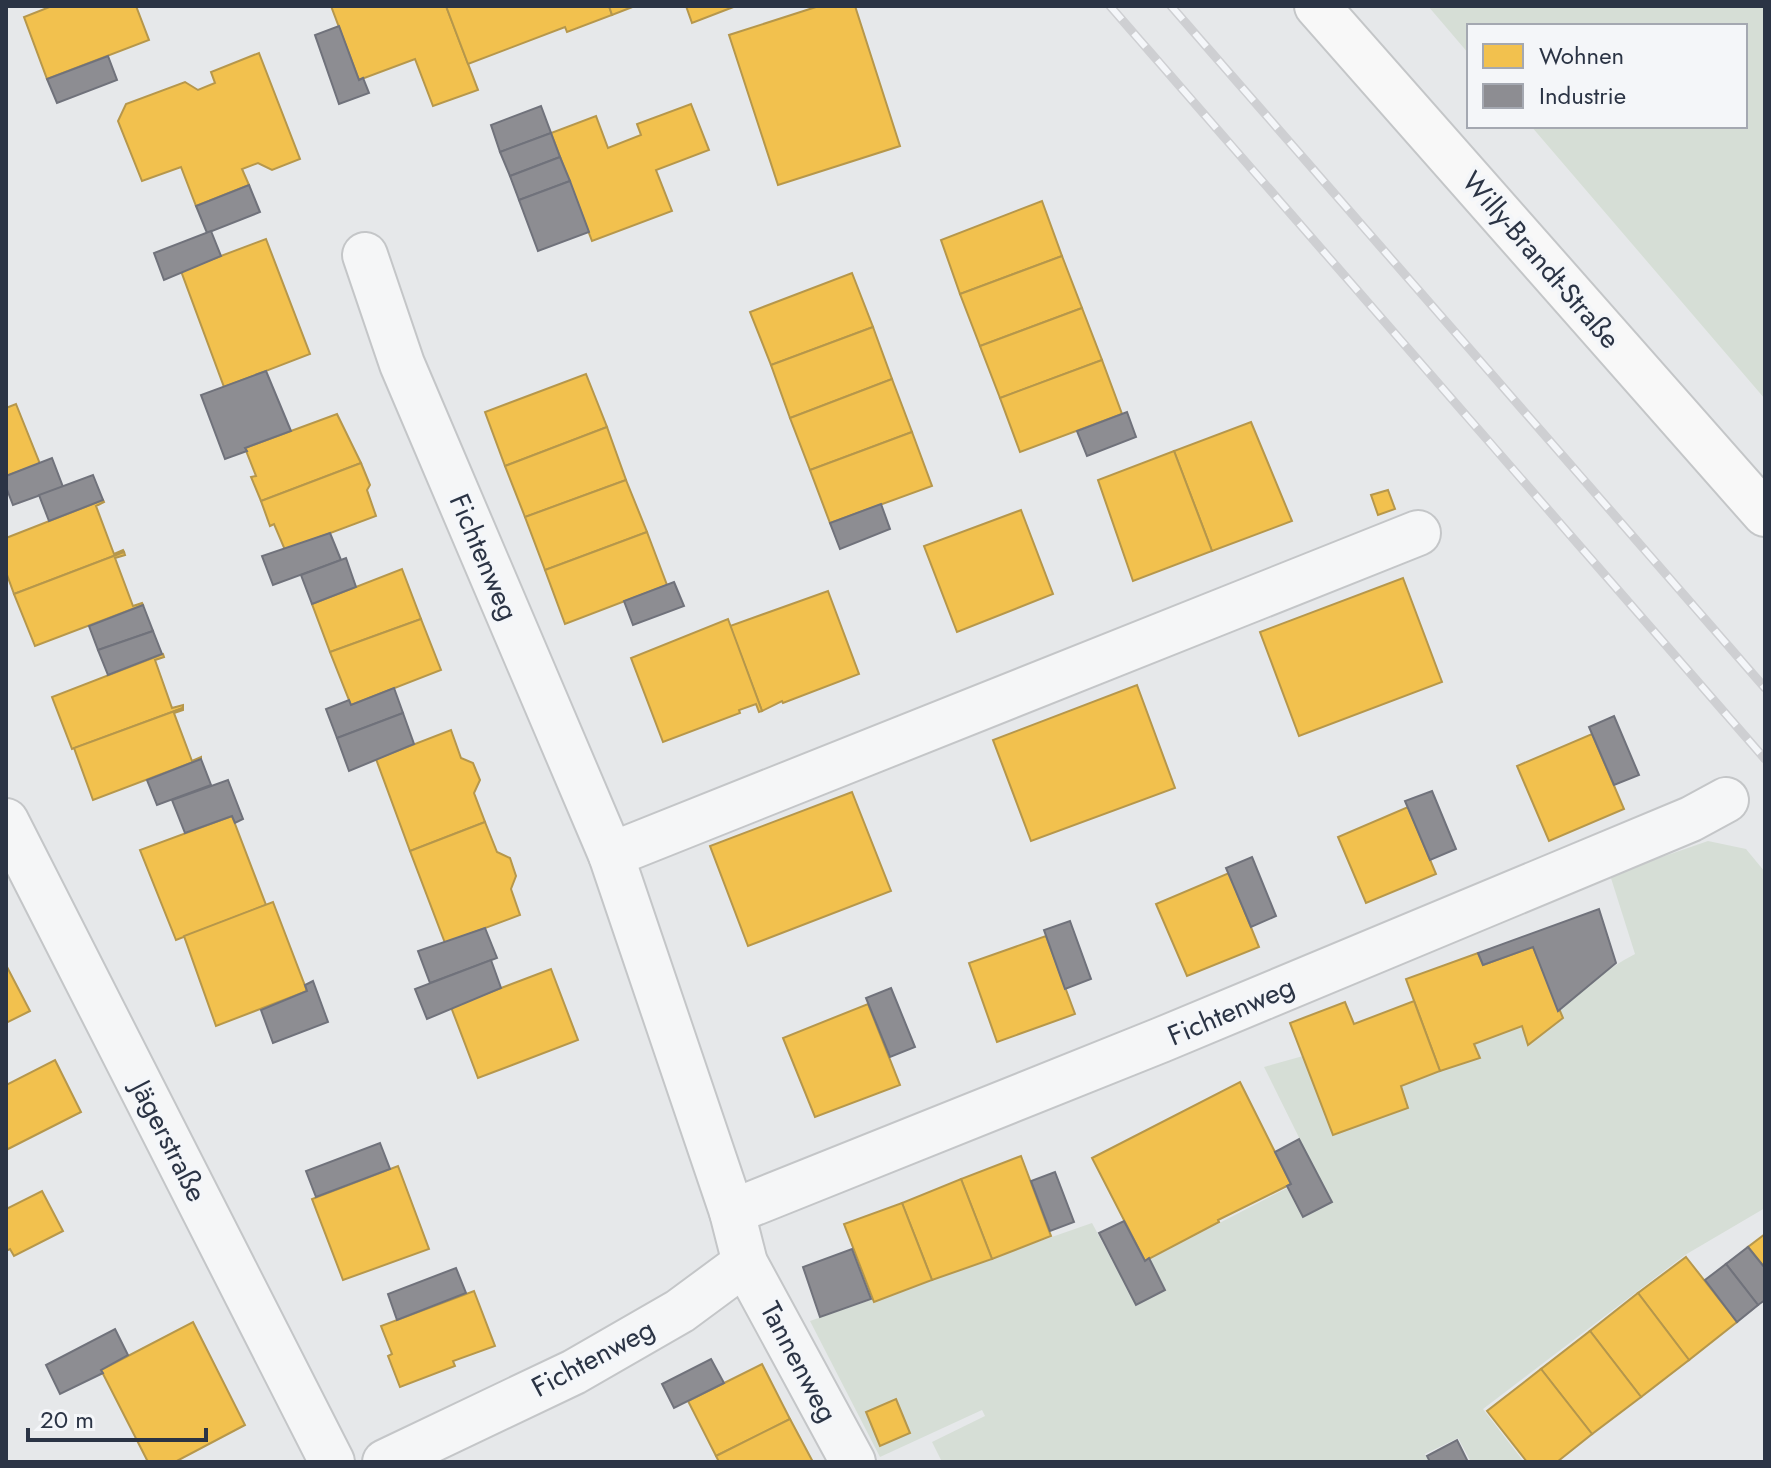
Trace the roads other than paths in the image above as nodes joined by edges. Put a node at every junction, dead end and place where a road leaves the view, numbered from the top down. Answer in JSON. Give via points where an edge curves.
{"nodes":[{"id":1,"x":1317,"y":6,"type":"edge"},
{"id":2,"x":365,"y":255,"type":"dead end"},
{"id":3,"x":1765,"y":514,"type":"edge"},
{"id":4,"x":1418,"y":533,"type":"dead end"},
{"id":5,"x":1726,"y":800,"type":"dead end"},
{"id":6,"x":6,"y":821,"type":"edge"},
{"id":7,"x":611,"y":855,"type":"junction"},
{"id":8,"x":732,"y":1212,"type":"junction"},
{"id":9,"x":745,"y":1263,"type":"junction"},
{"id":10,"x":332,"y":1462,"type":"edge"},
{"id":11,"x":385,"y":1462,"type":"edge"},
{"id":12,"x":853,"y":1462,"type":"edge"}],
"edges":[{"from":1,"to":3,"type":"main road","name":"Willy-Brandt-Straße"},
{"from":2,"to":7,"type":"street","name":"Fichtenweg","via":[[402,364]]},
{"from":4,"to":7,"type":"street"},
{"from":5,"to":8,"type":"street","name":"Fichtenweg","via":[[1161,1040]]},
{"from":6,"to":10,"type":"street","name":"Jägerstraße"},
{"from":7,"to":8,"type":"street","name":"Fichtenweg"},
{"from":8,"to":9,"type":"street","name":"Fichtenweg"},
{"from":9,"to":11,"type":"street","name":"Fichtenweg","via":[[680,1311],[574,1372]]},
{"from":9,"to":12,"type":"street","name":"Tannenweg"}]}
